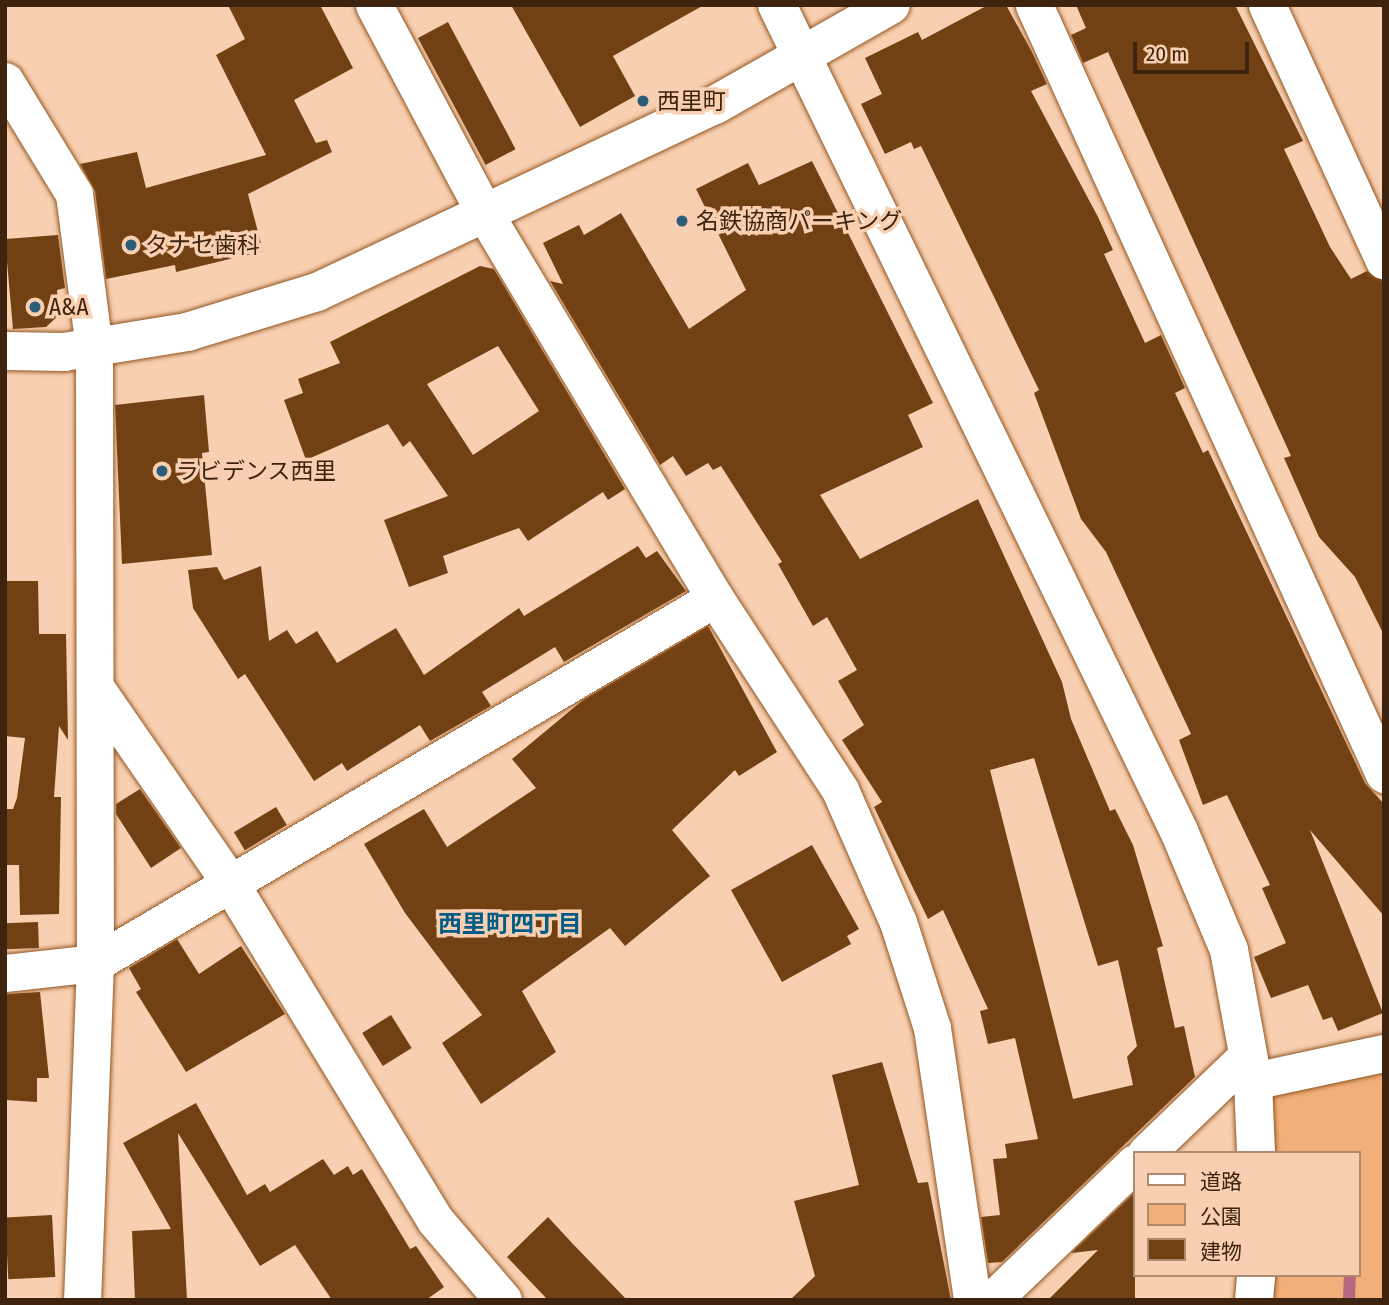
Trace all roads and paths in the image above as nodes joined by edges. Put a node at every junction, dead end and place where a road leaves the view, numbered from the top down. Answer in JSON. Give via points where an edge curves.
{"nodes":[{"id":1,"x":374,"y":5,"type":"edge"},
{"id":2,"x":777,"y":5,"type":"edge"},
{"id":3,"x":891,"y":5,"type":"edge"},
{"id":4,"x":1034,"y":5,"type":"edge"},
{"id":5,"x":1267,"y":5,"type":"edge"},
{"id":6,"x":802,"y":61,"type":"junction"},
{"id":7,"x":8,"y":89,"type":"edge"},
{"id":8,"x":485,"y":214,"type":"junction"},
{"id":9,"x":1384,"y":260,"type":"edge"},
{"id":10,"x":94,"y":347,"type":"junction"},
{"id":11,"x":5,"y":351,"type":"edge"},
{"id":12,"x":715,"y":598,"type":"junction"},
{"id":13,"x":95,"y":687,"type":"junction"},
{"id":14,"x":1384,"y":774,"type":"edge"},
{"id":15,"x":230,"y":883,"type":"junction"},
{"id":16,"x":95,"y":962,"type":"junction"},
{"id":17,"x":5,"y":974,"type":"edge"},
{"id":18,"x":1384,"y":1053,"type":"edge"},
{"id":19,"x":1250,"y":1068,"type":"junction"},
{"id":20,"x":1148,"y":1151,"type":"edge"},
{"id":21,"x":1256,"y":1151,"type":"edge"},
{"id":22,"x":1134,"y":1164,"type":"edge"},
{"id":23,"x":1256,"y":1277,"type":"edge"},
{"id":24,"x":82,"y":1300,"type":"edge"},
{"id":25,"x":503,"y":1300,"type":"edge"},
{"id":26,"x":972,"y":1300,"type":"edge"},
{"id":27,"x":992,"y":1300,"type":"edge"},
{"id":28,"x":1254,"y":1300,"type":"edge"}],
"edges":[{"from":1,"to":8,"type":"street"},
{"from":2,"to":6,"type":"street"},
{"from":3,"to":6,"type":"street"},
{"from":4,"to":14,"type":"street"},
{"from":5,"to":9,"type":"street"},
{"from":6,"to":8,"type":"street"},
{"from":6,"to":19,"type":"street","via":[[1179,831],[1229,950]]},
{"from":7,"to":10,"type":"street","via":[[74,194]]},
{"from":8,"to":10,"type":"street","via":[[317,292],[187,332]]},
{"from":8,"to":12,"type":"street"},
{"from":10,"to":11,"type":"street"},
{"from":10,"to":13,"type":"street"},
{"from":12,"to":15,"type":"street"},
{"from":12,"to":26,"type":"street","via":[[840,790],[898,922],[932,1028]]},
{"from":13,"to":15,"type":"street"},
{"from":13,"to":16,"type":"street"},
{"from":15,"to":16,"type":"street"},
{"from":15,"to":25,"type":"street","via":[[435,1220]]},
{"from":16,"to":17,"type":"street"},
{"from":16,"to":24,"type":"street"},
{"from":18,"to":19,"type":"street"},
{"from":19,"to":20,"type":"street"},
{"from":19,"to":21,"type":"street"},
{"from":22,"to":27,"type":"street"},
{"from":23,"to":28,"type":"street"}]}
